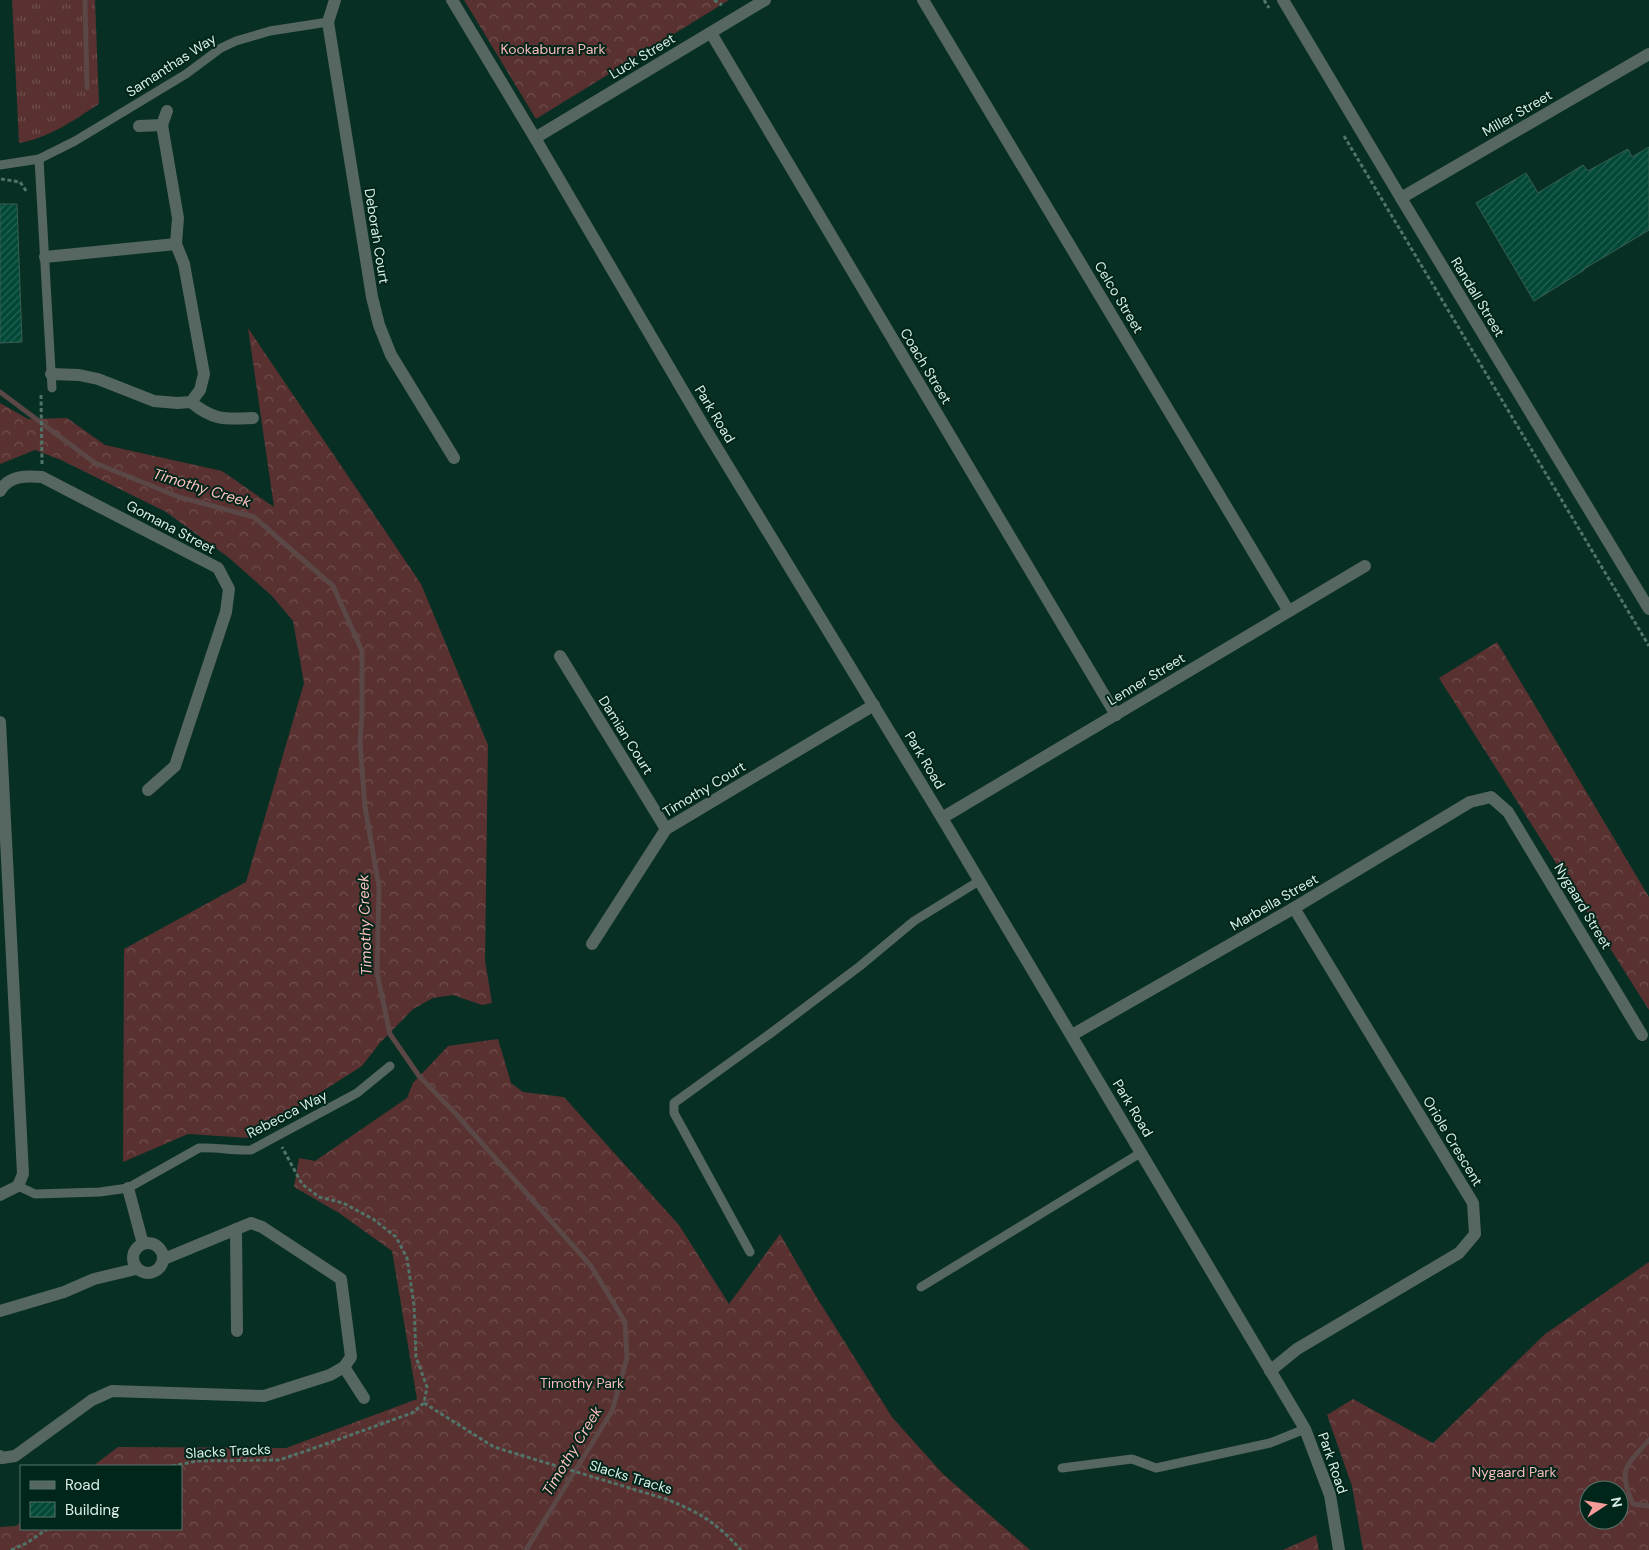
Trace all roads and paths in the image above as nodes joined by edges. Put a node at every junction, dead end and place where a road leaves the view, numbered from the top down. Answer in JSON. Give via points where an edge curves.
{"nodes":[{"id":1,"x":335,"y":0,"type":"edge"},
{"id":2,"x":452,"y":0,"type":"edge"},
{"id":3,"x":714,"y":0,"type":"edge"},
{"id":4,"x":765,"y":0,"type":"edge"},
{"id":5,"x":923,"y":0,"type":"edge"},
{"id":6,"x":1264,"y":0,"type":"edge"},
{"id":7,"x":1283,"y":0,"type":"edge"},
{"id":8,"x":722,"y":5,"type":"dead end"},
{"id":9,"x":1269,"y":8,"type":"dead end"},
{"id":10,"x":328,"y":22,"type":"junction"},
{"id":11,"x":711,"y":33,"type":"junction"},
{"id":12,"x":1649,"y":54,"type":"edge"},
{"id":13,"x":168,"y":111,"type":"dead end"},
{"id":14,"x":162,"y":125,"type":"junction"},
{"id":15,"x":139,"y":126,"type":"dead end"},
{"id":16,"x":1343,"y":134,"type":"dead end"},
{"id":17,"x":535,"y":138,"type":"junction"},
{"id":18,"x":39,"y":159,"type":"junction"},
{"id":19,"x":0,"y":165,"type":"edge"},
{"id":20,"x":1401,"y":198,"type":"junction"},
{"id":21,"x":176,"y":244,"type":"junction"},
{"id":22,"x":45,"y":257,"type":"junction"},
{"id":23,"x":51,"y":374,"type":"junction"},
{"id":24,"x":52,"y":388,"type":"dead end"},
{"id":25,"x":40,"y":395,"type":"dead end"},
{"id":26,"x":191,"y":402,"type":"junction"},
{"id":27,"x":253,"y":418,"type":"dead end"},
{"id":28,"x":42,"y":454,"type":"dead end"},
{"id":29,"x":454,"y":458,"type":"dead end"},
{"id":30,"x":0,"y":491,"type":"edge"},
{"id":31,"x":1365,"y":566,"type":"dead end"},
{"id":32,"x":1649,"y":609,"type":"edge"},
{"id":33,"x":1288,"y":610,"type":"junction"},
{"id":34,"x":1649,"y":646,"type":"edge"},
{"id":35,"x":560,"y":656,"type":"dead end"},
{"id":36,"x":874,"y":704,"type":"junction"},
{"id":37,"x":1116,"y":715,"type":"junction"},
{"id":38,"x":0,"y":722,"type":"edge"},
{"id":39,"x":148,"y":790,"type":"dead end"},
{"id":40,"x":1491,"y":797,"type":"joint"},
{"id":41,"x":942,"y":818,"type":"junction"},
{"id":42,"x":666,"y":829,"type":"junction"},
{"id":43,"x":978,"y":881,"type":"junction"},
{"id":44,"x":1294,"y":908,"type":"junction"},
{"id":45,"x":592,"y":944,"type":"dead end"},
{"id":46,"x":1072,"y":1035,"type":"junction"},
{"id":47,"x":1642,"y":1035,"type":"dead end"},
{"id":48,"x":390,"y":1066,"type":"dead end"},
{"id":49,"x":276,"y":1137,"type":"junction"},
{"id":50,"x":1142,"y":1152,"type":"junction"},
{"id":51,"x":18,"y":1186,"type":"junction"},
{"id":52,"x":128,"y":1188,"type":"junction"},
{"id":53,"x":0,"y":1194,"type":"edge"},
{"id":54,"x":236,"y":1229,"type":"junction"},
{"id":55,"x":143,"y":1244,"type":"junction"},
{"id":56,"x":750,"y":1252,"type":"dead end"},
{"id":57,"x":164,"y":1259,"type":"junction"},
{"id":58,"x":136,"y":1269,"type":"junction"},
{"id":59,"x":921,"y":1287,"type":"dead end"},
{"id":60,"x":0,"y":1310,"type":"edge"},
{"id":61,"x":237,"y":1331,"type":"dead end"},
{"id":62,"x":344,"y":1367,"type":"junction"},
{"id":63,"x":1270,"y":1371,"type":"junction"},
{"id":64,"x":364,"y":1398,"type":"dead end"},
{"id":65,"x":424,"y":1403,"type":"junction"},
{"id":66,"x":1305,"y":1429,"type":"junction"},
{"id":67,"x":1,"y":1458,"type":"edge"},
{"id":68,"x":177,"y":1465,"type":"edge"},
{"id":69,"x":1062,"y":1468,"type":"dead end"},
{"id":70,"x":45,"y":1530,"type":"edge"},
{"id":71,"x":11,"y":1550,"type":"edge"},
{"id":72,"x":741,"y":1550,"type":"edge"},
{"id":73,"x":1339,"y":1550,"type":"edge"}],
"edges":[{"from":1,"to":10,"type":"street","name":"Deborah Court"},
{"from":2,"to":17,"type":"street","name":"Park Road"},
{"from":3,"to":8,"type":"path"},
{"from":4,"to":11,"type":"street","name":"Luck Street"},
{"from":5,"to":33,"type":"street","name":"Celco Street"},
{"from":6,"to":9,"type":"path"},
{"from":7,"to":20,"type":"street","name":"Randall Street"},
{"from":10,"to":18,"type":"lane","name":"Samanthas Way","via":[[270,31],[221,48],[186,74]]},
{"from":10,"to":29,"type":"street","name":"Deborah Court","via":[[379,325],[391,355]]},
{"from":11,"to":17,"type":"street","name":"Luck Street"},
{"from":11,"to":37,"type":"street","name":"Coach Street"},
{"from":12,"to":20,"type":"street","name":"Miller Street"},
{"from":13,"to":14,"type":"street"},
{"from":14,"to":15,"type":"street"},
{"from":14,"to":21,"type":"street","via":[[178,218]]},
{"from":16,"to":34,"type":"path"},
{"from":17,"to":36,"type":"street","name":"Park Road","via":[[706,430]]},
{"from":18,"to":19,"type":"lane","name":"Samanthas Way"},
{"from":18,"to":22,"type":"lane"},
{"from":20,"to":32,"type":"street","name":"Randall Street"},
{"from":21,"to":22,"type":"street"},
{"from":21,"to":26,"type":"street","via":[[184,264],[204,374],[200,390]]},
{"from":22,"to":23,"type":"lane"},
{"from":23,"to":24,"type":"lane"},
{"from":23,"to":26,"type":"street","via":[[98,379],[154,401]]},
{"from":25,"to":28,"type":"path"},
{"from":26,"to":27,"type":"street","via":[[202,411],[224,419]]},
{"from":30,"to":39,"type":"street","name":"Gomana Street","via":[[3,485],[21,475],[42,477],[218,568],[229,589],[226,612],[175,766]]},
{"from":31,"to":33,"type":"street","name":"Lenner Street"},
{"from":33,"to":37,"type":"street","name":"Lenner Street"},
{"from":35,"to":42,"type":"street","name":"Damian Court"},
{"from":36,"to":41,"type":"street","name":"Park Road"},
{"from":36,"to":42,"type":"street","name":"Timothy Court"},
{"from":37,"to":41,"type":"street","name":"Lenner Street"},
{"from":38,"to":51,"type":"street","via":[[23,1174]]},
{"from":40,"to":44,"type":"street","name":"Marbella Street","via":[[1470,802]]},
{"from":40,"to":47,"type":"street","name":"Nygaard Street","via":[[1508,812]]},
{"from":41,"to":43,"type":"street","name":"Park Road"},
{"from":42,"to":45,"type":"street","name":"Timothy Court"},
{"from":43,"to":46,"type":"street","name":"Park Road"},
{"from":43,"to":56,"type":"lane","via":[[914,921],[779,1028],[674,1103],[674,1113]]},
{"from":44,"to":46,"type":"street","name":"Marbella Street"},
{"from":44,"to":63,"type":"street","name":"Oriole Crescent","via":[[1473,1203],[1475,1234],[1459,1253],[1296,1349]]},
{"from":46,"to":50,"type":"street","name":"Park Road"},
{"from":48,"to":49,"type":"lane","name":"Rebecca Way","via":[[357,1093]]},
{"from":49,"to":52,"type":"lane","name":"Rebecca Way","via":[[251,1150],[199,1148]]},
{"from":49,"to":65,"type":"path","via":[[302,1184],[318,1197],[343,1203],[374,1220],[396,1238],[407,1258],[414,1305],[416,1357],[427,1387]]},
{"from":50,"to":59,"type":"lane"},
{"from":50,"to":63,"type":"street","name":"Park Road"},
{"from":51,"to":52,"type":"lane","name":"Rebecca Way","via":[[35,1194]]},
{"from":51,"to":53,"type":"street"},
{"from":52,"to":55,"type":"street"},
{"from":54,"to":57,"type":"street"},
{"from":54,"to":61,"type":"street"},
{"from":54,"to":62,"type":"street","via":[[251,1223],[262,1227],[341,1279],[351,1358]]},
{"from":55,"to":57,"type":"street","via":[[158,1246]]},
{"from":55,"to":58,"type":"street","via":[[133,1254]]},
{"from":57,"to":58,"type":"street","via":[[160,1269],[150,1274]]},
{"from":58,"to":60,"type":"street","via":[[94,1279],[64,1292]]},
{"from":62,"to":64,"type":"street"},
{"from":62,"to":67,"type":"street","via":[[330,1375],[264,1396],[112,1391],[92,1400],[15,1456]]},
{"from":63,"to":66,"type":"street","name":"Park Road"},
{"from":65,"to":68,"type":"path","name":"Slacks Tracks","via":[[412,1413],[278,1460],[197,1461]]},
{"from":65,"to":72,"type":"path","name":"Slacks Tracks","via":[[494,1447],[688,1507],[724,1531]]},
{"from":66,"to":69,"type":"lane","via":[[1270,1443],[1156,1468],[1132,1459]]},
{"from":66,"to":73,"type":"street","name":"Park Road","via":[[1330,1495]]},
{"from":70,"to":71,"type":"path"}]}
